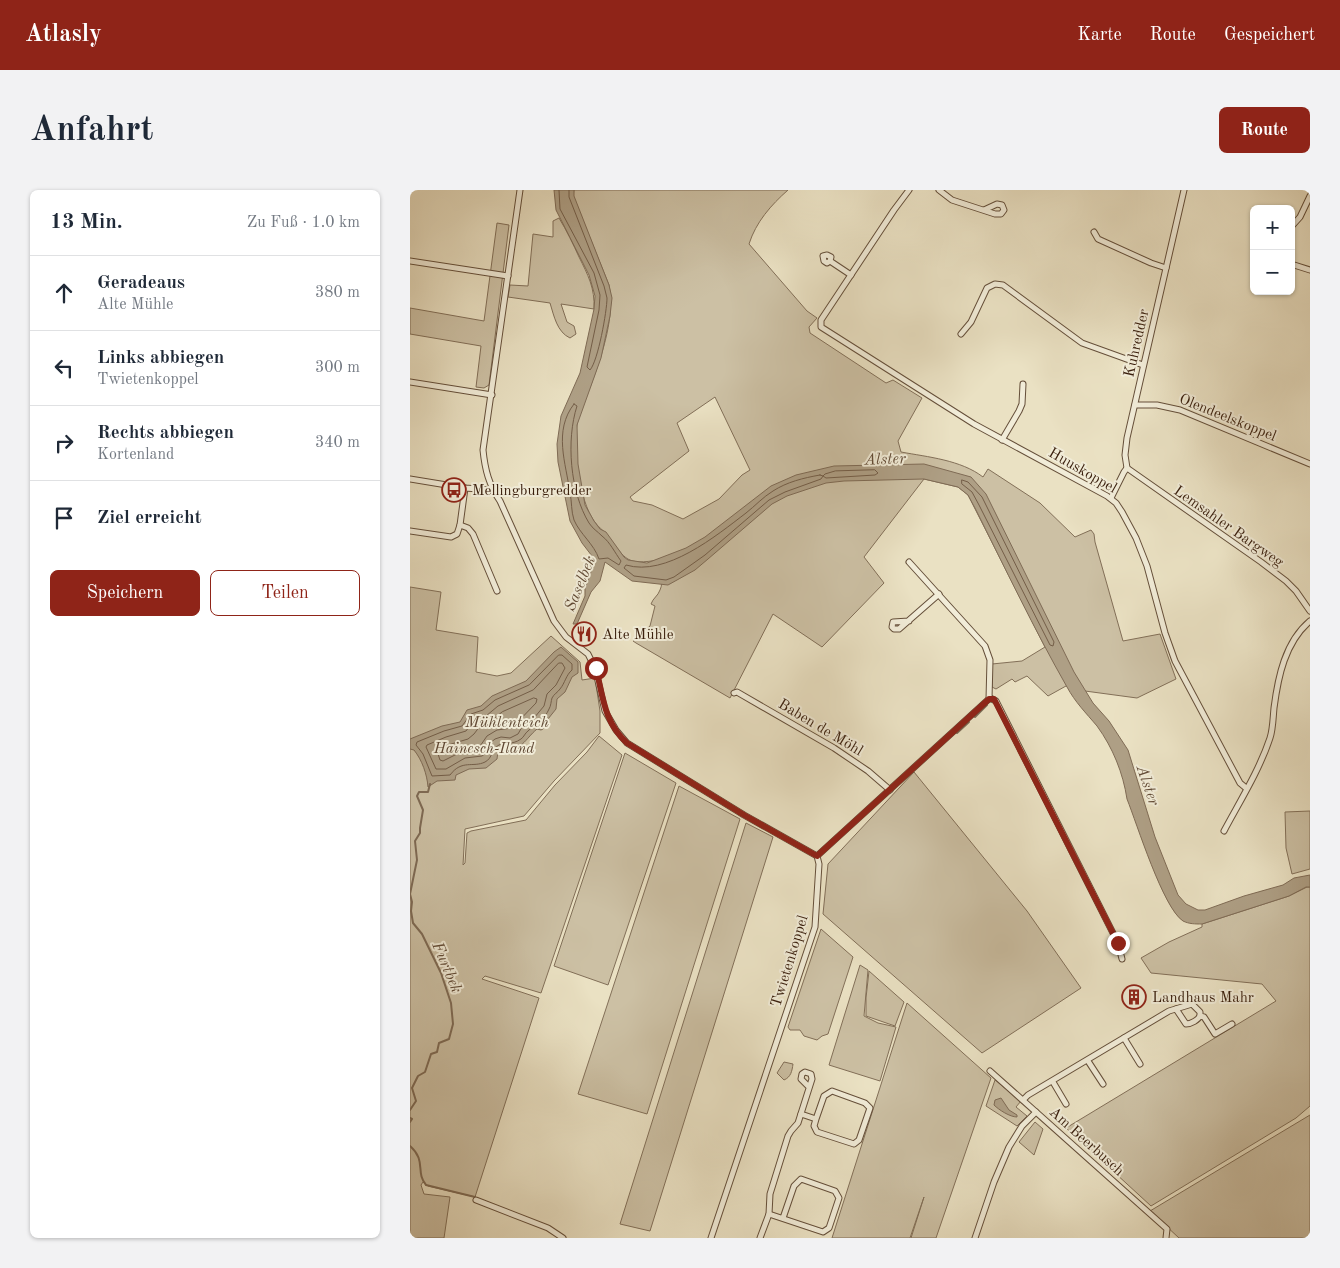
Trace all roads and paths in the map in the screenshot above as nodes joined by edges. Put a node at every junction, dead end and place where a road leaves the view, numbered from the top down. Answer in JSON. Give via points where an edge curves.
{"nodes":[{"id":1,"x":520,"y":190,"type":"edge"},
{"id":2,"x":909,"y":190,"type":"edge"},
{"id":3,"x":939,"y":190,"type":"edge"},
{"id":4,"x":1184,"y":190,"type":"edge"},
{"id":5,"x":1310,"y":196,"type":"edge"},
{"id":6,"x":984,"y":210,"type":"dead end"},
{"id":7,"x":1295,"y":223,"type":"edge"},
{"id":8,"x":1094,"y":232,"type":"dead end"},
{"id":9,"x":410,"y":261,"type":"edge"},
{"id":10,"x":830,"y":261,"type":"dead end"},
{"id":11,"x":1295,"y":265,"type":"edge"},
{"id":12,"x":1166,"y":268,"type":"junction"},
{"id":13,"x":1310,"y":270,"type":"edge"},
{"id":14,"x":851,"y":275,"type":"junction"},
{"id":15,"x":508,"y":276,"type":"junction"},
{"id":16,"x":961,"y":334,"type":"dead end"},
{"id":17,"x":1143,"y":365,"type":"junction"},
{"id":18,"x":410,"y":382,"type":"edge"},
{"id":19,"x":1023,"y":384,"type":"dead end"},
{"id":20,"x":492,"y":395,"type":"junction"},
{"id":21,"x":1135,"y":405,"type":"junction"},
{"id":22,"x":1002,"y":440,"type":"junction"},
{"id":23,"x":1310,"y":464,"type":"edge"},
{"id":24,"x":1128,"y":468,"type":"junction"},
{"id":25,"x":410,"y":479,"type":"edge"},
{"id":26,"x":465,"y":488,"type":"junction"},
{"id":27,"x":492,"y":490,"type":"junction"},
{"id":28,"x":1111,"y":498,"type":"junction"},
{"id":29,"x":460,"y":525,"type":"junction"},
{"id":30,"x":410,"y":532,"type":"edge"},
{"id":31,"x":909,"y":562,"type":"dead end"},
{"id":32,"x":497,"y":591,"type":"dead end"},
{"id":33,"x":939,"y":594,"type":"junction"},
{"id":34,"x":1310,"y":611,"type":"edge"},
{"id":35,"x":909,"y":620,"type":"dead end"},
{"id":36,"x":1310,"y":621,"type":"edge"},
{"id":37,"x":734,"y":692,"type":"dead end"},
{"id":38,"x":991,"y":699,"type":"junction"},
{"id":39,"x":1246,"y":788,"type":"junction"},
{"id":40,"x":890,"y":790,"type":"junction"},
{"id":41,"x":1224,"y":831,"type":"dead end"},
{"id":42,"x":817,"y":856,"type":"junction"},
{"id":43,"x":1122,"y":959,"type":"dead end"},
{"id":44,"x":1176,"y":1009,"type":"junction"},
{"id":45,"x":1200,"y":1016,"type":"junction"},
{"id":46,"x":1232,"y":1024,"type":"dead end"},
{"id":47,"x":1124,"y":1038,"type":"junction"},
{"id":48,"x":1088,"y":1060,"type":"junction"},
{"id":49,"x":1140,"y":1064,"type":"dead end"},
{"id":50,"x":990,"y":1071,"type":"dead end"},
{"id":51,"x":1053,"y":1082,"type":"junction"},
{"id":52,"x":1103,"y":1084,"type":"dead end"},
{"id":53,"x":809,"y":1087,"type":"dead end"},
{"id":54,"x":1023,"y":1100,"type":"junction"},
{"id":55,"x":1066,"y":1104,"type":"dead end"},
{"id":56,"x":1036,"y":1112,"type":"junction"},
{"id":57,"x":800,"y":1114,"type":"junction"},
{"id":58,"x":816,"y":1119,"type":"junction"},
{"id":59,"x":476,"y":1200,"type":"dead end"},
{"id":60,"x":769,"y":1214,"type":"junction"},
{"id":61,"x":783,"y":1218,"type":"junction"},
{"id":62,"x":563,"y":1238,"type":"edge"},
{"id":63,"x":711,"y":1238,"type":"edge"},
{"id":64,"x":760,"y":1238,"type":"edge"},
{"id":65,"x":976,"y":1238,"type":"edge"},
{"id":66,"x":1166,"y":1238,"type":"edge"}],
"edges":[{"from":1,"to":15,"type":"street"},
{"from":2,"to":14,"type":"street"},
{"from":3,"to":6,"type":"street","via":[[952,200]]},
{"from":4,"to":12,"type":"street","name":"Kuhredder"},
{"from":5,"to":7,"type":"street"},
{"from":8,"to":12,"type":"street","via":[[1098,239]]},
{"from":9,"to":15,"type":"street"},
{"from":10,"to":14,"type":"street"},
{"from":11,"to":13,"type":"street"},
{"from":12,"to":17,"type":"street","name":"Kuhredder"},
{"from":14,"to":22,"type":"street","name":"Huuskoppel","via":[[821,320],[823,330]]},
{"from":15,"to":20,"type":"street"},
{"from":16,"to":17,"type":"street","via":[[971,322],[987,288],[1003,285],[1082,343]]},
{"from":17,"to":21,"type":"street","name":"Kuhredder"},
{"from":18,"to":20,"type":"street"},
{"from":19,"to":22,"type":"street","via":[[1020,411]]},
{"from":20,"to":27,"type":"street","via":[[483,450]]},
{"from":21,"to":23,"type":"street","name":"Olendeelskoppel","via":[[1180,410]]},
{"from":21,"to":24,"type":"street","name":"Kuhredder","via":[[1125,456]]},
{"from":22,"to":28,"type":"street","name":"Huuskoppel"},
{"from":24,"to":28,"type":"street"},
{"from":24,"to":34,"type":"street","name":"Lemsahler Bargweg","via":[[1261,562],[1296,592]]},
{"from":25,"to":26,"type":"street"},
{"from":26,"to":27,"type":"street"},
{"from":26,"to":29,"type":"street"},
{"from":27,"to":42,"type":"street","via":[[500,501],[554,621],[586,652],[596,668],[605,711],[621,737],[653,760]]},
{"from":28,"to":39,"type":"street","name":"Huuskoppel","via":[[1142,550],[1175,661],[1240,783]]},
{"from":29,"to":30,"type":"street","via":[[457,534],[451,537]]},
{"from":29,"to":32,"type":"street","via":[[473,534]]},
{"from":31,"to":33,"type":"street"},
{"from":33,"to":35,"type":"street"},
{"from":33,"to":38,"type":"street","via":[[988,652]]},
{"from":36,"to":39,"type":"street","via":[[1292,642],[1282,666],[1271,736],[1261,763]]},
{"from":37,"to":40,"type":"street","name":"Baben de Möhl","via":[[834,748]]},
{"from":38,"to":40,"type":"street"},
{"from":38,"to":43,"type":"street","via":[[996,701],[1118,943]]},
{"from":39,"to":41,"type":"street"},
{"from":40,"to":42,"type":"street"},
{"from":42,"to":63,"type":"street","name":"Twietenkoppel","via":[[815,927]]},
{"from":44,"to":45,"type":"street","via":[[1192,1004]]},
{"from":44,"to":45,"type":"street","via":[[1186,1024]]},
{"from":44,"to":47,"type":"street"},
{"from":45,"to":46,"type":"street","via":[[1215,1034]]},
{"from":47,"to":48,"type":"street"},
{"from":47,"to":49,"type":"street"},
{"from":48,"to":51,"type":"street"},
{"from":48,"to":52,"type":"street"},
{"from":50,"to":54,"type":"street","name":"Am Beerbusch"},
{"from":51,"to":54,"type":"street"},
{"from":51,"to":55,"type":"street"},
{"from":53,"to":57,"type":"street"},
{"from":54,"to":56,"type":"street","name":"Am Beerbusch"},
{"from":56,"to":65,"type":"street","via":[[1022,1126],[1009,1147]]},
{"from":56,"to":66,"type":"street","name":"Am Beerbusch","via":[[1168,1231]]},
{"from":57,"to":58,"type":"street"},
{"from":57,"to":60,"type":"street","via":[[798,1123],[788,1136],[772,1186]]},
{"from":58,"to":58,"type":"street","via":[[814,1126],[817,1132],[854,1144],[859,1140],[870,1108],[865,1103],[832,1092],[824,1096]]},
{"from":59,"to":62,"type":"street","via":[[548,1228]]},
{"from":60,"to":61,"type":"street"},
{"from":60,"to":64,"type":"street"},
{"from":61,"to":61,"type":"street","via":[[823,1232],[829,1228],[839,1198],[835,1191],[801,1179],[794,1186]]}]}
